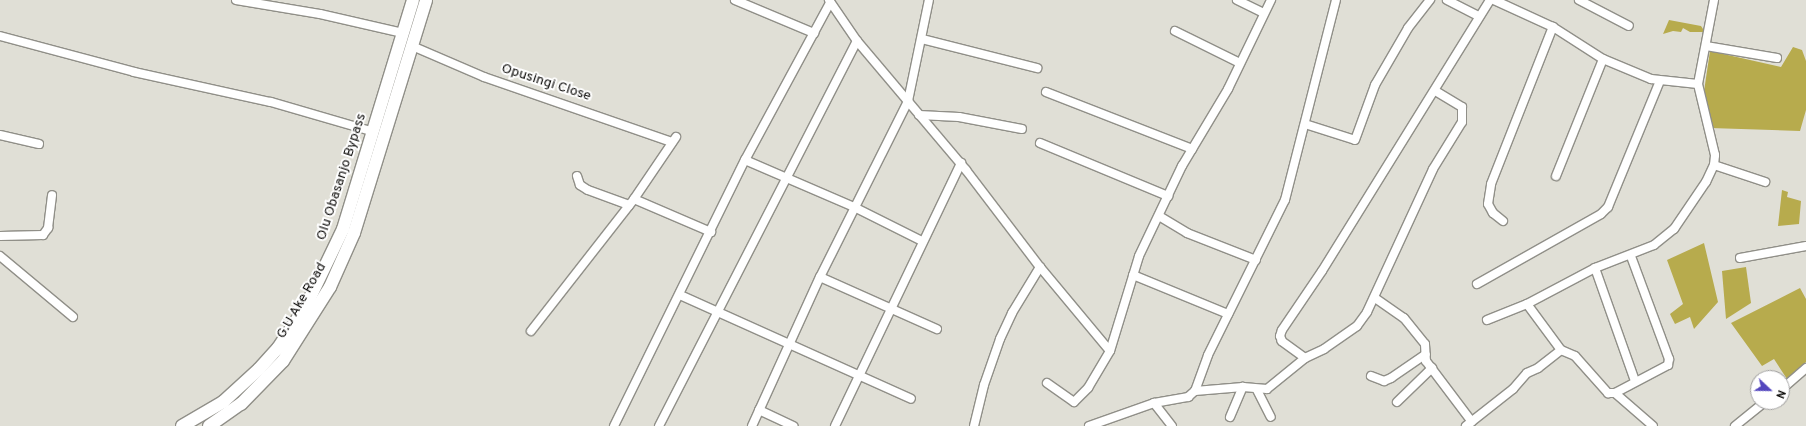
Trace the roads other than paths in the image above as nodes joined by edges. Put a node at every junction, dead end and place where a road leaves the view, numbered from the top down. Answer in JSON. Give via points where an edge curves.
{"nodes":[{"id":1,"x":236,"y":0,"type":"edge"},
{"id":2,"x":413,"y":0,"type":"edge"},
{"id":3,"x":426,"y":0,"type":"edge"},
{"id":4,"x":735,"y":0,"type":"edge"},
{"id":5,"x":929,"y":0,"type":"edge"},
{"id":6,"x":1237,"y":0,"type":"edge"},
{"id":7,"x":1271,"y":0,"type":"edge"},
{"id":8,"x":1336,"y":0,"type":"edge"},
{"id":9,"x":1430,"y":0,"type":"edge"},
{"id":10,"x":1447,"y":0,"type":"edge"},
{"id":11,"x":1490,"y":0,"type":"edge"},
{"id":12,"x":1494,"y":0,"type":"edge"},
{"id":13,"x":1579,"y":0,"type":"edge"},
{"id":14,"x":1714,"y":0,"type":"edge"},
{"id":15,"x":829,"y":1,"type":"edge"},
{"id":16,"x":1264,"y":13,"type":"junction"},
{"id":17,"x":1479,"y":16,"type":"junction"},
{"id":18,"x":1629,"y":26,"type":"dead end"},
{"id":19,"x":1553,"y":27,"type":"junction"},
{"id":20,"x":1175,"y":32,"type":"dead end"},
{"id":21,"x":403,"y":33,"type":"junction"},
{"id":22,"x":814,"y":33,"type":"junction"},
{"id":23,"x":0,"y":36,"type":"edge"},
{"id":24,"x":922,"y":39,"type":"junction"},
{"id":25,"x":857,"y":41,"type":"junction"},
{"id":26,"x":412,"y":46,"type":"junction"},
{"id":27,"x":1706,"y":46,"type":"junction"},
{"id":28,"x":1776,"y":58,"type":"dead end"},
{"id":29,"x":1603,"y":59,"type":"junction"},
{"id":30,"x":1240,"y":62,"type":"junction"},
{"id":31,"x":1037,"y":68,"type":"dead end"},
{"id":32,"x":1660,"y":81,"type":"junction"},
{"id":33,"x":1698,"y":84,"type":"junction"},
{"id":34,"x":1435,"y":91,"type":"junction"},
{"id":35,"x":1046,"y":92,"type":"dead end"},
{"id":36,"x":908,"y":101,"type":"junction"},
{"id":37,"x":919,"y":115,"type":"junction"},
{"id":38,"x":1305,"y":124,"type":"junction"},
{"id":39,"x":1022,"y":129,"type":"dead end"},
{"id":40,"x":374,"y":132,"type":"junction"},
{"id":41,"x":0,"y":135,"type":"edge"},
{"id":42,"x":1040,"y":143,"type":"dead end"},
{"id":43,"x":39,"y":144,"type":"dead end"},
{"id":44,"x":1192,"y":149,"type":"junction"},
{"id":45,"x":745,"y":160,"type":"junction"},
{"id":46,"x":961,"y":163,"type":"junction"},
{"id":47,"x":1714,"y":165,"type":"junction"},
{"id":48,"x":577,"y":176,"type":"dead end"},
{"id":49,"x":1556,"y":176,"type":"dead end"},
{"id":50,"x":787,"y":177,"type":"junction"},
{"id":51,"x":1765,"y":182,"type":"dead end"},
{"id":52,"x":52,"y":196,"type":"dead end"},
{"id":53,"x":1168,"y":196,"type":"junction"},
{"id":54,"x":631,"y":202,"type":"junction"},
{"id":55,"x":854,"y":207,"type":"junction"},
{"id":56,"x":1159,"y":216,"type":"junction"},
{"id":57,"x":1503,"y":221,"type":"dead end"},
{"id":58,"x":711,"y":232,"type":"junction"},
{"id":59,"x":0,"y":236,"type":"edge"},
{"id":60,"x":922,"y":241,"type":"junction"},
{"id":61,"x":1806,"y":246,"type":"edge"},
{"id":62,"x":0,"y":256,"type":"edge"},
{"id":63,"x":1631,"y":256,"type":"junction"},
{"id":64,"x":1740,"y":258,"type":"dead end"},
{"id":65,"x":1256,"y":260,"type":"junction"},
{"id":66,"x":1040,"y":267,"type":"junction"},
{"id":67,"x":1595,"y":268,"type":"junction"},
{"id":68,"x":1133,"y":275,"type":"junction"},
{"id":69,"x":820,"y":277,"type":"junction"},
{"id":70,"x":1477,"y":284,"type":"dead end"},
{"id":71,"x":680,"y":295,"type":"junction"},
{"id":72,"x":1375,"y":298,"type":"junction"},
{"id":73,"x":1527,"y":304,"type":"junction"},
{"id":74,"x":890,"y":307,"type":"junction"},
{"id":75,"x":717,"y":312,"type":"junction"},
{"id":76,"x":1228,"y":314,"type":"junction"},
{"id":77,"x":73,"y":317,"type":"dead end"},
{"id":78,"x":1487,"y":320,"type":"dead end"},
{"id":79,"x":937,"y":329,"type":"dead end"},
{"id":80,"x":531,"y":330,"type":"dead end"},
{"id":81,"x":790,"y":343,"type":"junction"},
{"id":82,"x":1561,"y":350,"type":"junction"},
{"id":83,"x":1110,"y":351,"type":"junction"},
{"id":84,"x":1426,"y":354,"type":"junction"},
{"id":85,"x":1305,"y":358,"type":"junction"},
{"id":86,"x":1432,"y":368,"type":"junction"},
{"id":87,"x":1806,"y":368,"type":"edge"},
{"id":88,"x":859,"y":375,"type":"junction"},
{"id":89,"x":1371,"y":376,"type":"dead end"},
{"id":90,"x":1635,"y":381,"type":"junction"},
{"id":91,"x":1790,"y":382,"type":"edge"},
{"id":92,"x":1047,"y":383,"type":"dead end"},
{"id":93,"x":1243,"y":387,"type":"junction"},
{"id":94,"x":1257,"y":390,"type":"junction"},
{"id":95,"x":1195,"y":391,"type":"junction"},
{"id":96,"x":1615,"y":393,"type":"junction"},
{"id":97,"x":911,"y":399,"type":"dead end"},
{"id":98,"x":1397,"y":402,"type":"dead end"},
{"id":99,"x":1154,"y":403,"type":"junction"},
{"id":100,"x":759,"y":410,"type":"junction"},
{"id":101,"x":1755,"y":410,"type":"edge"},
{"id":102,"x":1271,"y":417,"type":"dead end"},
{"id":103,"x":1230,"y":418,"type":"dead end"},
{"id":104,"x":1469,"y":424,"type":"edge"},
{"id":105,"x":182,"y":426,"type":"edge"},
{"id":106,"x":209,"y":426,"type":"edge"},
{"id":107,"x":614,"y":426,"type":"edge"},
{"id":108,"x":659,"y":426,"type":"edge"},
{"id":109,"x":752,"y":426,"type":"edge"},
{"id":110,"x":794,"y":426,"type":"edge"},
{"id":111,"x":835,"y":426,"type":"edge"},
{"id":112,"x":974,"y":426,"type":"edge"},
{"id":113,"x":1089,"y":426,"type":"edge"},
{"id":114,"x":1172,"y":426,"type":"edge"},
{"id":115,"x":1653,"y":426,"type":"edge"},
{"id":116,"x":1736,"y":426,"type":"edge"}],
"edges":[{"from":1,"to":21,"type":"street","via":[[320,14]]},
{"from":2,"to":21,"type":"main road","name":"Olu Obasanjo Bypass"},
{"from":3,"to":26,"type":"main road","name":"G.U Ake Road"},
{"from":4,"to":22,"type":"street"},
{"from":5,"to":24,"type":"street"},
{"from":6,"to":16,"type":"street"},
{"from":7,"to":16,"type":"street"},
{"from":8,"to":38,"type":"street"},
{"from":9,"to":38,"type":"street","via":[[1408,28],[1375,85],[1355,140]]},
{"from":10,"to":17,"type":"street"},
{"from":11,"to":17,"type":"street"},
{"from":12,"to":19,"type":"street"},
{"from":13,"to":18,"type":"street"},
{"from":14,"to":27,"type":"street"},
{"from":15,"to":22,"type":"street"},
{"from":15,"to":25,"type":"street"},
{"from":16,"to":30,"type":"street"},
{"from":17,"to":34,"type":"street"},
{"from":19,"to":29,"type":"street"},
{"from":19,"to":57,"type":"street","via":[[1491,184],[1488,204],[1493,214]]},
{"from":20,"to":30,"type":"street"},
{"from":21,"to":40,"type":"main road","name":"Olu Obasanjo Bypass"},
{"from":22,"to":45,"type":"street"},
{"from":23,"to":40,"type":"street","via":[[134,72],[278,104]]},
{"from":24,"to":31,"type":"street"},
{"from":24,"to":36,"type":"street"},
{"from":25,"to":36,"type":"street"},
{"from":25,"to":50,"type":"street"},
{"from":26,"to":54,"type":"street","name":"Opusingi Close","via":[[484,77],[674,140]]},
{"from":26,"to":106,"type":"main road","name":"G.U Ake Road","via":[[354,233],[330,287],[283,361],[241,404]]},
{"from":27,"to":28,"type":"street"},
{"from":27,"to":33,"type":"street"},
{"from":29,"to":32,"type":"street"},
{"from":29,"to":49,"type":"street"},
{"from":30,"to":44,"type":"street","via":[[1228,89]]},
{"from":32,"to":33,"type":"street"},
{"from":32,"to":70,"type":"street","via":[[1608,207],[1602,214]]},
{"from":33,"to":47,"type":"street","via":[[1715,155]]},
{"from":34,"to":72,"type":"street","via":[[1462,107],[1462,122],[1434,169]]},
{"from":34,"to":85,"type":"street","via":[[1282,330],[1282,340]]},
{"from":35,"to":44,"type":"street"},
{"from":36,"to":37,"type":"street"},
{"from":36,"to":55,"type":"street"},
{"from":37,"to":39,"type":"street","via":[[959,117]]},
{"from":37,"to":46,"type":"street"},
{"from":38,"to":65,"type":"street","via":[[1285,200]]},
{"from":40,"to":105,"type":"main road","name":"Olu Obasanjo Bypass","via":[[343,229],[317,286],[293,328],[240,388]]},
{"from":41,"to":43,"type":"street"},
{"from":42,"to":53,"type":"street"},
{"from":44,"to":53,"type":"street"},
{"from":45,"to":50,"type":"street"},
{"from":45,"to":58,"type":"street"},
{"from":46,"to":60,"type":"street"},
{"from":46,"to":66,"type":"street"},
{"from":47,"to":51,"type":"street"},
{"from":47,"to":63,"type":"street","via":[[1706,182],[1674,230],[1654,245]]},
{"from":48,"to":54,"type":"street","via":[[580,185],[588,190]]},
{"from":50,"to":55,"type":"street"},
{"from":50,"to":75,"type":"street"},
{"from":52,"to":59,"type":"street","via":[[48,228],[43,235]]},
{"from":53,"to":56,"type":"street"},
{"from":54,"to":58,"type":"street"},
{"from":54,"to":80,"type":"street"},
{"from":55,"to":60,"type":"street"},
{"from":55,"to":69,"type":"street"},
{"from":56,"to":65,"type":"street","via":[[1187,233]]},
{"from":56,"to":68,"type":"street","via":[[1139,256]]},
{"from":58,"to":71,"type":"street"},
{"from":60,"to":74,"type":"street"},
{"from":61,"to":64,"type":"street"},
{"from":62,"to":77,"type":"street"},
{"from":63,"to":67,"type":"street"},
{"from":63,"to":90,"type":"street","via":[[1668,359],[1668,365],[1664,368]]},
{"from":65,"to":76,"type":"street"},
{"from":66,"to":83,"type":"street"},
{"from":66,"to":112,"type":"street","via":[[1012,313],[1000,339],[984,385]]},
{"from":67,"to":73,"type":"street"},
{"from":67,"to":90,"type":"street"},
{"from":68,"to":76,"type":"street"},
{"from":68,"to":83,"type":"street"},
{"from":69,"to":74,"type":"street"},
{"from":69,"to":81,"type":"street"},
{"from":71,"to":75,"type":"street"},
{"from":71,"to":107,"type":"street"},
{"from":72,"to":84,"type":"street","via":[[1404,318],[1425,344]]},
{"from":72,"to":85,"type":"street","via":[[1357,326],[1324,350]]},
{"from":73,"to":78,"type":"street"},
{"from":73,"to":82,"type":"street"},
{"from":74,"to":79,"type":"street"},
{"from":74,"to":88,"type":"street"},
{"from":75,"to":81,"type":"street"},
{"from":75,"to":108,"type":"street"},
{"from":76,"to":95,"type":"street","via":[[1208,355]]},
{"from":81,"to":88,"type":"street"},
{"from":81,"to":100,"type":"street"},
{"from":82,"to":96,"type":"street","via":[[1569,351],[1575,356],[1602,389],[1608,393]]},
{"from":82,"to":104,"type":"street","via":[[1538,368],[1527,373],[1513,389]]},
{"from":83,"to":92,"type":"street","via":[[1088,388],[1074,402]]},
{"from":84,"to":86,"type":"street","via":[[1426,361]]},
{"from":84,"to":89,"type":"street","via":[[1384,381]]},
{"from":85,"to":94,"type":"street","via":[[1274,384]]},
{"from":86,"to":98,"type":"street"},
{"from":86,"to":104,"type":"street"},
{"from":87,"to":91,"type":"street"},
{"from":88,"to":97,"type":"street"},
{"from":88,"to":111,"type":"street"},
{"from":90,"to":96,"type":"street"},
{"from":93,"to":94,"type":"street"},
{"from":93,"to":95,"type":"street"},
{"from":93,"to":103,"type":"street"},
{"from":94,"to":102,"type":"street"},
{"from":95,"to":99,"type":"street","via":[[1188,397]]},
{"from":96,"to":115,"type":"street"},
{"from":99,"to":113,"type":"street"},
{"from":99,"to":114,"type":"street"},
{"from":100,"to":109,"type":"street"},
{"from":100,"to":110,"type":"street"},
{"from":101,"to":116,"type":"street"}]}
